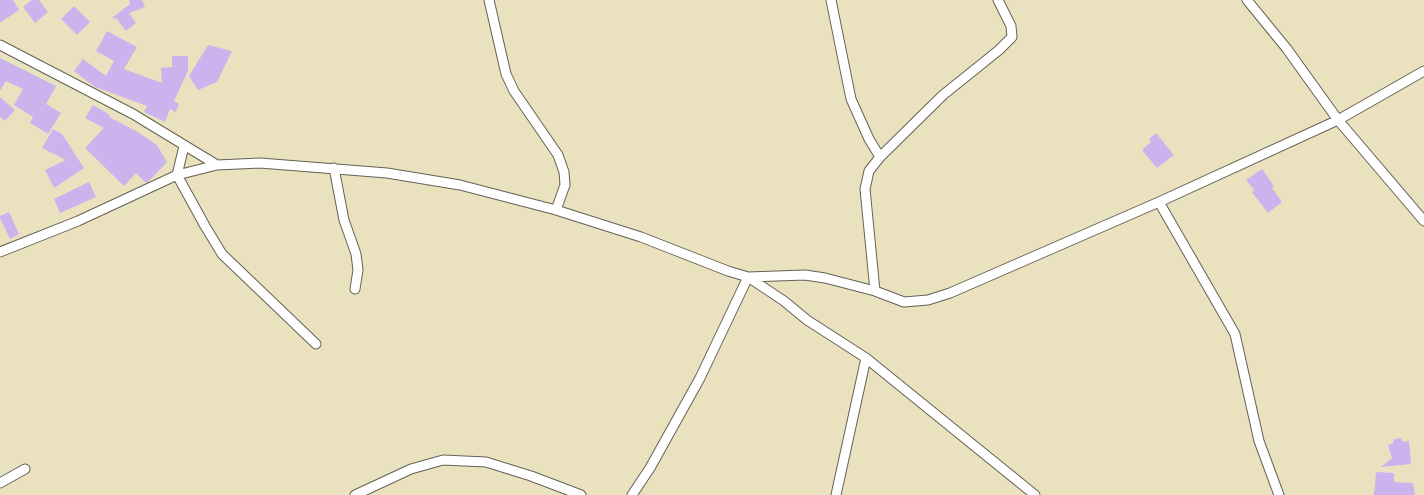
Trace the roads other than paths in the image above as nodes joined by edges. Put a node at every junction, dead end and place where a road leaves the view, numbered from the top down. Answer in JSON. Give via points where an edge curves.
{"nodes":[{"id":1,"x":489,"y":0,"type":"edge"},
{"id":2,"x":831,"y":0,"type":"edge"},
{"id":3,"x":998,"y":0,"type":"edge"},
{"id":4,"x":1246,"y":0,"type":"edge"},
{"id":5,"x":0,"y":44,"type":"edge"},
{"id":6,"x":1424,"y":71,"type":"edge"},
{"id":7,"x":1338,"y":120,"type":"junction"},
{"id":8,"x":184,"y":146,"type":"junction"},
{"id":9,"x":880,"y":157,"type":"junction"},
{"id":10,"x":217,"y":165,"type":"junction"},
{"id":11,"x":334,"y":168,"type":"junction"},
{"id":12,"x":176,"y":175,"type":"junction"},
{"id":13,"x":1159,"y":202,"type":"junction"},
{"id":14,"x":556,"y":210,"type":"junction"},
{"id":15,"x":1424,"y":221,"type":"edge"},
{"id":16,"x":0,"y":252,"type":"edge"},
{"id":17,"x":748,"y":277,"type":"junction"},
{"id":18,"x":355,"y":288,"type":"dead end"},
{"id":19,"x":875,"y":291,"type":"junction"},
{"id":20,"x":316,"y":344,"type":"dead end"},
{"id":21,"x":866,"y":358,"type":"junction"},
{"id":22,"x":25,"y":469,"type":"dead end"},
{"id":23,"x":0,"y":483,"type":"edge"},
{"id":24,"x":356,"y":495,"type":"edge"},
{"id":25,"x":581,"y":495,"type":"edge"},
{"id":26,"x":632,"y":495,"type":"edge"},
{"id":27,"x":836,"y":495,"type":"edge"},
{"id":28,"x":1035,"y":495,"type":"edge"},
{"id":29,"x":1279,"y":495,"type":"edge"}],
"edges":[{"from":1,"to":14,"type":"street","via":[[506,74],[514,91],[558,155],[564,172],[565,185]]},
{"from":2,"to":9,"type":"street","via":[[851,99]]},
{"from":3,"to":9,"type":"street","via":[[1012,26],[1012,37],[943,95]]},
{"from":4,"to":7,"type":"street","via":[[1287,49]]},
{"from":5,"to":8,"type":"street","via":[[133,114]]},
{"from":6,"to":7,"type":"street"},
{"from":7,"to":13,"type":"street"},
{"from":7,"to":15,"type":"street"},
{"from":8,"to":10,"type":"street"},
{"from":8,"to":12,"type":"street"},
{"from":9,"to":19,"type":"street","via":[[869,171],[865,189]]},
{"from":10,"to":11,"type":"street","via":[[260,163]]},
{"from":10,"to":12,"type":"street"},
{"from":11,"to":14,"type":"street","via":[[460,185]]},
{"from":11,"to":18,"type":"street","via":[[344,220],[356,254],[358,270]]},
{"from":12,"to":16,"type":"street","via":[[78,221]]},
{"from":12,"to":20,"type":"street","via":[[222,254]]},
{"from":13,"to":19,"type":"street","via":[[950,293],[928,300],[904,302]]},
{"from":13,"to":29,"type":"street","via":[[1235,334],[1258,441]]},
{"from":14,"to":17,"type":"street","via":[[641,237]]},
{"from":17,"to":19,"type":"street","via":[[805,275]]},
{"from":17,"to":21,"type":"street","via":[[807,320]]},
{"from":17,"to":26,"type":"street","via":[[700,378]]},
{"from":21,"to":27,"type":"street"},
{"from":21,"to":28,"type":"street"},
{"from":22,"to":23,"type":"street"},
{"from":24,"to":25,"type":"street","via":[[411,469],[443,460],[486,462]]}]}
